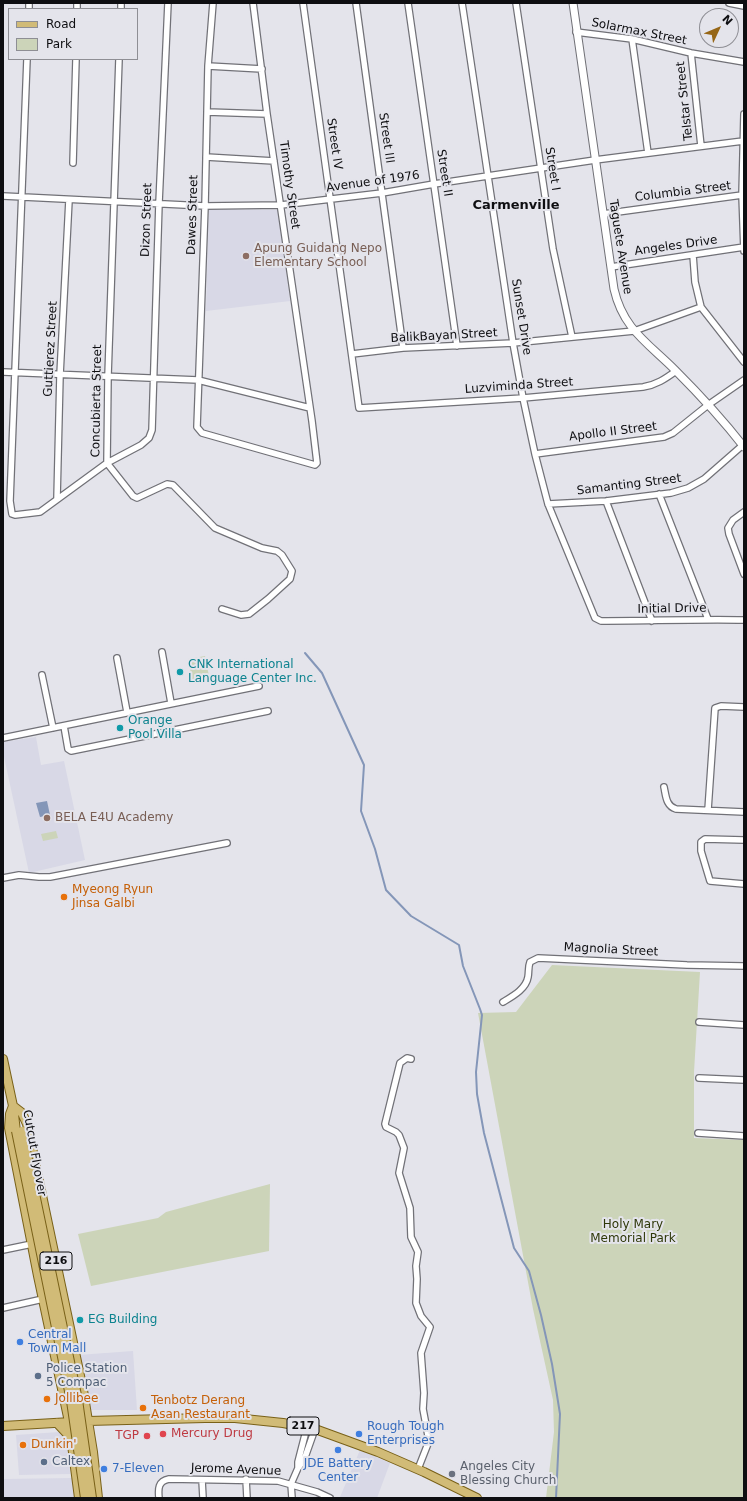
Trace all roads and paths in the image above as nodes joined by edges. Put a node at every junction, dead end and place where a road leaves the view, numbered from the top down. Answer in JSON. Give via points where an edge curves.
{"nodes":[{"id":1,"x":168,"y":3,"type":"edge"},
{"id":2,"x":213,"y":3,"type":"edge"},
{"id":3,"x":253,"y":3,"type":"edge"},
{"id":4,"x":303,"y":3,"type":"edge"},
{"id":5,"x":356,"y":3,"type":"edge"},
{"id":6,"x":408,"y":3,"type":"edge"},
{"id":7,"x":462,"y":3,"type":"edge"},
{"id":8,"x":516,"y":3,"type":"edge"},
{"id":9,"x":573,"y":3,"type":"edge"},
{"id":10,"x":729,"y":3,"type":"edge"},
{"id":11,"x":744,"y":6,"type":"edge"},
{"id":12,"x":576,"y":32,"type":"junction"},
{"id":13,"x":632,"y":39,"type":"junction"},
{"id":14,"x":690,"y":53,"type":"junction"},
{"id":15,"x":27,"y":60,"type":"edge"},
{"id":16,"x":76,"y":60,"type":"edge"},
{"id":17,"x":119,"y":60,"type":"edge"},
{"id":18,"x":744,"y":62,"type":"edge"},
{"id":19,"x":208,"y":66,"type":"junction"},
{"id":20,"x":262,"y":69,"type":"junction"},
{"id":21,"x":207,"y":112,"type":"junction"},
{"id":22,"x":267,"y":114,"type":"junction"},
{"id":23,"x":744,"y":114,"type":"edge"},
{"id":24,"x":743,"y":141,"type":"junction"},
{"id":25,"x":701,"y":146,"type":"junction"},
{"id":26,"x":648,"y":153,"type":"junction"},
{"id":27,"x":206,"y":157,"type":"junction"},
{"id":28,"x":274,"y":160,"type":"junction"},
{"id":29,"x":595,"y":160,"type":"junction"},
{"id":30,"x":73,"y":163,"type":"dead end"},
{"id":31,"x":540,"y":169,"type":"junction"},
{"id":32,"x":488,"y":176,"type":"junction"},
{"id":33,"x":434,"y":184,"type":"junction"},
{"id":34,"x":382,"y":193,"type":"junction"},
{"id":35,"x":742,"y":195,"type":"junction"},
{"id":36,"x":3,"y":196,"type":"edge"},
{"id":37,"x":21,"y":196,"type":"junction"},
{"id":38,"x":330,"y":199,"type":"junction"},
{"id":39,"x":69,"y":200,"type":"junction"},
{"id":40,"x":114,"y":201,"type":"junction"},
{"id":41,"x":159,"y":204,"type":"junction"},
{"id":42,"x":281,"y":205,"type":"junction"},
{"id":43,"x":205,"y":206,"type":"junction"},
{"id":44,"x":603,"y":214,"type":"junction"},
{"id":45,"x":744,"y":247,"type":"edge"},
{"id":46,"x":744,"y":251,"type":"edge"},
{"id":47,"x":693,"y":255,"type":"junction"},
{"id":48,"x":611,"y":267,"type":"junction"},
{"id":49,"x":701,"y":307,"type":"junction"},
{"id":50,"x":634,"y":331,"type":"junction"},
{"id":51,"x":572,"y":337,"type":"junction"},
{"id":52,"x":513,"y":344,"type":"junction"},
{"id":53,"x":457,"y":346,"type":"junction"},
{"id":54,"x":403,"y":348,"type":"junction"},
{"id":55,"x":352,"y":354,"type":"junction"},
{"id":56,"x":744,"y":362,"type":"edge"},
{"id":57,"x":676,"y":371,"type":"junction"},
{"id":58,"x":3,"y":372,"type":"edge"},
{"id":59,"x":15,"y":373,"type":"junction"},
{"id":60,"x":60,"y":375,"type":"junction"},
{"id":61,"x":108,"y":376,"type":"junction"},
{"id":62,"x":153,"y":379,"type":"junction"},
{"id":63,"x":198,"y":380,"type":"junction"},
{"id":64,"x":744,"y":380,"type":"edge"},
{"id":65,"x":523,"y":398,"type":"junction"},
{"id":66,"x":708,"y":405,"type":"junction"},
{"id":67,"x":310,"y":408,"type":"junction"},
{"id":68,"x":359,"y":408,"type":"joint"},
{"id":69,"x":743,"y":445,"type":"edge"},
{"id":70,"x":535,"y":454,"type":"junction"},
{"id":71,"x":107,"y":463,"type":"junction"},
{"id":72,"x":315,"y":465,"type":"joint"},
{"id":73,"x":659,"y":494,"type":"junction"},
{"id":74,"x":56,"y":499,"type":"junction"},
{"id":75,"x":606,"y":501,"type":"junction"},
{"id":76,"x":548,"y":504,"type":"junction"},
{"id":77,"x":744,"y":512,"type":"edge"},
{"id":78,"x":744,"y":574,"type":"edge"},
{"id":79,"x":222,"y":610,"type":"dead end"},
{"id":80,"x":708,"y":620,"type":"junction"},
{"id":81,"x":744,"y":620,"type":"edge"},
{"id":82,"x":601,"y":621,"type":"joint"},
{"id":83,"x":652,"y":622,"type":"junction"},
{"id":84,"x":162,"y":652,"type":"dead end"},
{"id":85,"x":117,"y":658,"type":"dead end"},
{"id":86,"x":42,"y":675,"type":"dead end"},
{"id":87,"x":259,"y":686,"type":"dead end"},
{"id":88,"x":171,"y":703,"type":"junction"},
{"id":89,"x":744,"y":707,"type":"edge"},
{"id":90,"x":268,"y":711,"type":"dead end"},
{"id":91,"x":127,"y":712,"type":"junction"},
{"id":92,"x":64,"y":726,"type":"junction"},
{"id":93,"x":53,"y":728,"type":"junction"},
{"id":94,"x":3,"y":738,"type":"edge"},
{"id":95,"x":664,"y":787,"type":"dead end"},
{"id":96,"x":708,"y":810,"type":"junction"},
{"id":97,"x":744,"y":812,"type":"edge"},
{"id":98,"x":744,"y":840,"type":"edge"},
{"id":99,"x":227,"y":843,"type":"dead end"},
{"id":100,"x":3,"y":878,"type":"edge"},
{"id":101,"x":744,"y":884,"type":"edge"},
{"id":102,"x":744,"y":966,"type":"edge"},
{"id":103,"x":503,"y":1002,"type":"dead end"},
{"id":104,"x":699,"y":1022,"type":"dead end"},
{"id":105,"x":744,"y":1025,"type":"edge"},
{"id":106,"x":3,"y":1059,"type":"edge"},
{"id":107,"x":411,"y":1059,"type":"dead end"},
{"id":108,"x":699,"y":1078,"type":"dead end"},
{"id":109,"x":744,"y":1080,"type":"edge"},
{"id":110,"x":13,"y":1106,"type":"junction"},
{"id":111,"x":19,"y":1131,"type":"junction"},
{"id":112,"x":698,"y":1133,"type":"dead end"},
{"id":113,"x":744,"y":1136,"type":"edge"},
{"id":114,"x":32,"y":1244,"type":"junction"},
{"id":115,"x":3,"y":1250,"type":"edge"},
{"id":116,"x":62,"y":1289,"type":"junction"},
{"id":117,"x":43,"y":1296,"type":"junction"},
{"id":118,"x":3,"y":1308,"type":"edge"},
{"id":119,"x":78,"y":1370,"type":"junction"},
{"id":120,"x":60,"y":1375,"type":"junction"},
{"id":121,"x":66,"y":1404,"type":"junction"},
{"id":122,"x":88,"y":1421,"type":"junction"},
{"id":123,"x":102,"y":1421,"type":"junction"},
{"id":124,"x":69,"y":1422,"type":"junction"},
{"id":125,"x":57,"y":1423,"type":"junction"},
{"id":126,"x":3,"y":1426,"type":"edge"},
{"id":127,"x":311,"y":1428,"type":"junction"},
{"id":128,"x":72,"y":1439,"type":"junction"},
{"id":129,"x":91,"y":1439,"type":"junction"},
{"id":130,"x":304,"y":1440,"type":"junction"},
{"id":131,"x":310,"y":1442,"type":"junction"},
{"id":132,"x":298,"y":1468,"type":"junction"},
{"id":133,"x":418,"y":1469,"type":"junction"},
{"id":134,"x":246,"y":1479,"type":"junction"},
{"id":135,"x":202,"y":1480,"type":"junction"},
{"id":136,"x":291,"y":1484,"type":"junction"},
{"id":137,"x":79,"y":1498,"type":"edge"},
{"id":138,"x":85,"y":1498,"type":"edge"},
{"id":139,"x":92,"y":1498,"type":"edge"},
{"id":140,"x":98,"y":1498,"type":"edge"},
{"id":141,"x":159,"y":1498,"type":"edge"},
{"id":142,"x":203,"y":1498,"type":"edge"},
{"id":143,"x":247,"y":1498,"type":"edge"},
{"id":144,"x":292,"y":1498,"type":"edge"},
{"id":145,"x":330,"y":1498,"type":"edge"},
{"id":146,"x":477,"y":1498,"type":"edge"}],
"edges":[{"from":1,"to":41,"type":"street","name":"Dizon Street"},
{"from":2,"to":19,"type":"street","name":"Dawes Street"},
{"from":3,"to":20,"type":"street","name":"Timothy Street"},
{"from":4,"to":38,"type":"street","name":"Street IV"},
{"from":5,"to":34,"type":"street","name":"Street III"},
{"from":6,"to":33,"type":"street","name":"Street II"},
{"from":7,"to":32,"type":"street","name":"Sunset Drive"},
{"from":8,"to":31,"type":"street","name":"Street I"},
{"from":9,"to":12,"type":"street","name":"Taguete Avenue"},
{"from":10,"to":11,"type":"street"},
{"from":12,"to":13,"type":"street","name":"Solarmax Street"},
{"from":12,"to":29,"type":"street","name":"Taguete Avenue"},
{"from":13,"to":14,"type":"street","name":"Solarmax Street"},
{"from":13,"to":26,"type":"street"},
{"from":14,"to":18,"type":"street","name":"Solarmax Street"},
{"from":14,"to":25,"type":"street","name":"Telstar Street"},
{"from":15,"to":37,"type":"street"},
{"from":16,"to":30,"type":"street"},
{"from":17,"to":40,"type":"street","name":"Concubierta Street"},
{"from":19,"to":20,"type":"street"},
{"from":19,"to":21,"type":"street","name":"Dawes Street"},
{"from":20,"to":22,"type":"street","name":"Timothy Street"},
{"from":21,"to":22,"type":"street"},
{"from":21,"to":27,"type":"street","name":"Dawes Street"},
{"from":22,"to":28,"type":"street","name":"Timothy Street"},
{"from":23,"to":24,"type":"street"},
{"from":24,"to":25,"type":"street","name":"Avenue of 1976"},
{"from":24,"to":35,"type":"street"},
{"from":25,"to":26,"type":"street","name":"Avenue of 1976"},
{"from":26,"to":29,"type":"street","name":"Avenue of 1976"},
{"from":27,"to":28,"type":"street"},
{"from":27,"to":43,"type":"street","name":"Dawes Street"},
{"from":28,"to":42,"type":"street","name":"Timothy Street"},
{"from":29,"to":31,"type":"street","name":"Avenue of 1976"},
{"from":29,"to":44,"type":"street","name":"Taguete Avenue"},
{"from":31,"to":32,"type":"street","name":"Avenue of 1976"},
{"from":31,"to":51,"type":"street","name":"Street I","via":[[553,249]]},
{"from":32,"to":33,"type":"street","name":"Avenue of 1976"},
{"from":32,"to":52,"type":"street","name":"Sunset Drive"},
{"from":33,"to":34,"type":"street","name":"Avenue of 1976"},
{"from":33,"to":53,"type":"street","name":"Street II"},
{"from":34,"to":38,"type":"street","name":"Avenue of 1976"},
{"from":34,"to":54,"type":"street","name":"Street III"},
{"from":35,"to":44,"type":"street","name":"Columbia Street"},
{"from":35,"to":45,"type":"street"},
{"from":36,"to":37,"type":"street","name":"Avenue of 1976"},
{"from":37,"to":39,"type":"street","name":"Avenue of 1976"},
{"from":37,"to":59,"type":"street"},
{"from":38,"to":42,"type":"street","name":"Avenue of 1976"},
{"from":38,"to":55,"type":"street","name":"Street IV"},
{"from":39,"to":40,"type":"street","name":"Avenue of 1976"},
{"from":39,"to":60,"type":"street","name":"Guttierez Street"},
{"from":40,"to":41,"type":"street","name":"Avenue of 1976"},
{"from":40,"to":61,"type":"street","name":"Concubierta Street"},
{"from":41,"to":43,"type":"street","name":"Avenue of 1976"},
{"from":41,"to":62,"type":"street","name":"Dizon Street"},
{"from":42,"to":43,"type":"street","name":"Avenue of 1976"},
{"from":42,"to":67,"type":"street","name":"Timothy Street"},
{"from":43,"to":63,"type":"street","name":"Dawes Street"},
{"from":44,"to":48,"type":"street","name":"Taguete Avenue"},
{"from":45,"to":46,"type":"street"},
{"from":45,"to":47,"type":"street","name":"Angeles Drive"},
{"from":47,"to":48,"type":"street","name":"Angeles Drive"},
{"from":47,"to":49,"type":"street","via":[[695,282]]},
{"from":48,"to":50,"type":"street","name":"Taguete Avenue","via":[[620,312]]},
{"from":49,"to":50,"type":"street","name":"BalikBayan Street"},
{"from":49,"to":56,"type":"street"},
{"from":50,"to":51,"type":"street","name":"BalikBayan Street"},
{"from":50,"to":57,"type":"street","name":"Taguete Avenue"},
{"from":51,"to":52,"type":"street","name":"BalikBayan Street"},
{"from":52,"to":53,"type":"street","name":"BalikBayan Street"},
{"from":52,"to":65,"type":"street","name":"Sunset Drive"},
{"from":53,"to":54,"type":"street","name":"BalikBayan Street"},
{"from":54,"to":55,"type":"street","name":"BalikBayan Street"},
{"from":55,"to":68,"type":"street","name":"Street IV"},
{"from":57,"to":65,"type":"street","name":"Luzviminda Street","via":[[653,385]]},
{"from":57,"to":66,"type":"street","name":"Taguete Avenue"},
{"from":58,"to":59,"type":"street"},
{"from":59,"to":60,"type":"street"},
{"from":59,"to":74,"type":"street","via":[[10,501],[12,514],[15,516],[40,512]]},
{"from":60,"to":61,"type":"street"},
{"from":60,"to":74,"type":"street","name":"Guttierez Street"},
{"from":61,"to":62,"type":"street"},
{"from":61,"to":71,"type":"street","name":"Concubierta Street"},
{"from":62,"to":63,"type":"street"},
{"from":62,"to":71,"type":"street","name":"Dizon Street","via":[[152,430],[149,438]]},
{"from":63,"to":67,"type":"street"},
{"from":63,"to":72,"type":"street","name":"Dawes Street","via":[[197,427],[202,433]]},
{"from":64,"to":66,"type":"street","name":"Apollo II Street"},
{"from":65,"to":68,"type":"street","name":"Luzviminda Street"},
{"from":65,"to":70,"type":"street","name":"Sunset Drive"},
{"from":66,"to":69,"type":"street","name":"Taguete Avenue"},
{"from":66,"to":70,"type":"street","name":"Apollo II Street","via":[[673,433],[664,437]]},
{"from":67,"to":72,"type":"street","name":"Timothy Street","via":[[317,463]]},
{"from":69,"to":73,"type":"street","name":"Samanting Street","via":[[704,479],[688,488]]},
{"from":70,"to":76,"type":"street","name":"Sunset Drive"},
{"from":71,"to":74,"type":"street"},
{"from":71,"to":79,"type":"street","name":"Concubierta Street","via":[[133,496],[137,498],[167,484],[173,485],[215,528],[262,548],[277,550],[282,555],[292,571],[290,579],[249,614],[241,615]]},
{"from":73,"to":75,"type":"street","name":"Samanting Street"},
{"from":73,"to":80,"type":"street"},
{"from":75,"to":76,"type":"street","name":"Samanting Street"},
{"from":75,"to":83,"type":"street"},
{"from":76,"to":82,"type":"street","name":"Sunset Drive","via":[[595,618]]},
{"from":77,"to":78,"type":"street","via":[[733,520],[728,528]]},
{"from":80,"to":81,"type":"street","name":"Initial Drive"},
{"from":80,"to":83,"type":"street","name":"Initial Drive"},
{"from":82,"to":83,"type":"street","name":"Initial Drive"},
{"from":84,"to":88,"type":"street"},
{"from":85,"to":91,"type":"street"},
{"from":86,"to":93,"type":"street"},
{"from":87,"to":88,"type":"street"},
{"from":88,"to":91,"type":"street"},
{"from":89,"to":96,"type":"street","via":[[715,708]]},
{"from":90,"to":92,"type":"street","via":[[71,751],[68,749]]},
{"from":91,"to":92,"type":"street"},
{"from":92,"to":93,"type":"street"},
{"from":93,"to":94,"type":"street"},
{"from":95,"to":96,"type":"street","via":[[672,808]]},
{"from":96,"to":97,"type":"street"},
{"from":98,"to":101,"type":"street","via":[[705,839],[701,842],[701,851],[710,881]]},
{"from":99,"to":100,"type":"street","via":[[50,877],[18,875]]},
{"from":102,"to":103,"type":"street","name":"Magnolia Street","via":[[538,958],[530,962],[528,978],[523,988]]},
{"from":104,"to":105,"type":"street"},
{"from":106,"to":110,"type":"main road","number":"216"},
{"from":107,"to":133,"type":"street","via":[[407,1058],[400,1063],[385,1124],[399,1135],[404,1148],[399,1173],[410,1208],[411,1236],[418,1252],[416,1304],[420,1316],[430,1327],[421,1353],[423,1409],[429,1441]]},
{"from":108,"to":109,"type":"street"},
{"from":110,"to":111,"type":"main road","name":"Cutcut Flyover"},
{"from":110,"to":114,"type":"main road","number":"216","via":[[9,1128]]},
{"from":110,"to":116,"type":"main road","number":"216","via":[[22,1113],[27,1124]]},
{"from":111,"to":138,"type":"main road","name":"Cutcut Flyover","bridge":true,"via":[[71,1402]]},
{"from":111,"to":139,"type":"main road","name":"Cutcut Flyover","bridge":true,"via":[[78,1400]]},
{"from":112,"to":113,"type":"street"},
{"from":114,"to":115,"type":"street"},
{"from":114,"to":117,"type":"main road","number":"216"},
{"from":116,"to":117,"type":"main road","via":[[56,1286],[48,1287]]},
{"from":116,"to":119,"type":"main road","number":"216"},
{"from":117,"to":118,"type":"street"},
{"from":117,"to":120,"type":"main road","number":"216"},
{"from":119,"to":120,"type":"main road","via":[[71,1377],[65,1378]]},
{"from":119,"to":122,"type":"main road","number":"216"},
{"from":120,"to":121,"type":"main road","number":"216"},
{"from":121,"to":124,"type":"main road","number":"216"},
{"from":121,"to":125,"type":"main road","via":[[64,1413]]},
{"from":122,"to":123,"type":"main road","number":"217"},
{"from":122,"to":124,"type":"main road","number":"217"},
{"from":122,"to":129,"type":"main road","number":"216"},
{"from":123,"to":127,"type":"main road","number":"217","via":[[235,1418]]},
{"from":123,"to":129,"type":"main road"},
{"from":124,"to":125,"type":"main road","number":"217"},
{"from":124,"to":128,"type":"main road","number":"216"},
{"from":125,"to":126,"type":"main road","number":"217"},
{"from":125,"to":128,"type":"main road"},
{"from":127,"to":130,"type":"street"},
{"from":127,"to":131,"type":"street"},
{"from":127,"to":133,"type":"main road","number":"217"},
{"from":128,"to":137,"type":"main road","number":"216"},
{"from":129,"to":140,"type":"main road","number":"216"},
{"from":130,"to":131,"type":"street"},
{"from":130,"to":132,"type":"street"},
{"from":131,"to":132,"type":"street"},
{"from":132,"to":136,"type":"street"},
{"from":133,"to":146,"type":"main road","number":"217"},
{"from":134,"to":135,"type":"street","name":"Jerome Avenue"},
{"from":134,"to":136,"type":"street","name":"Jerome Avenue"},
{"from":134,"to":143,"type":"street"},
{"from":135,"to":141,"type":"street","name":"Jerome Avenue","via":[[163,1481],[158,1487]]},
{"from":135,"to":142,"type":"street"},
{"from":136,"to":144,"type":"street"},
{"from":136,"to":145,"type":"street","name":"Jerome Avenue"}]}
